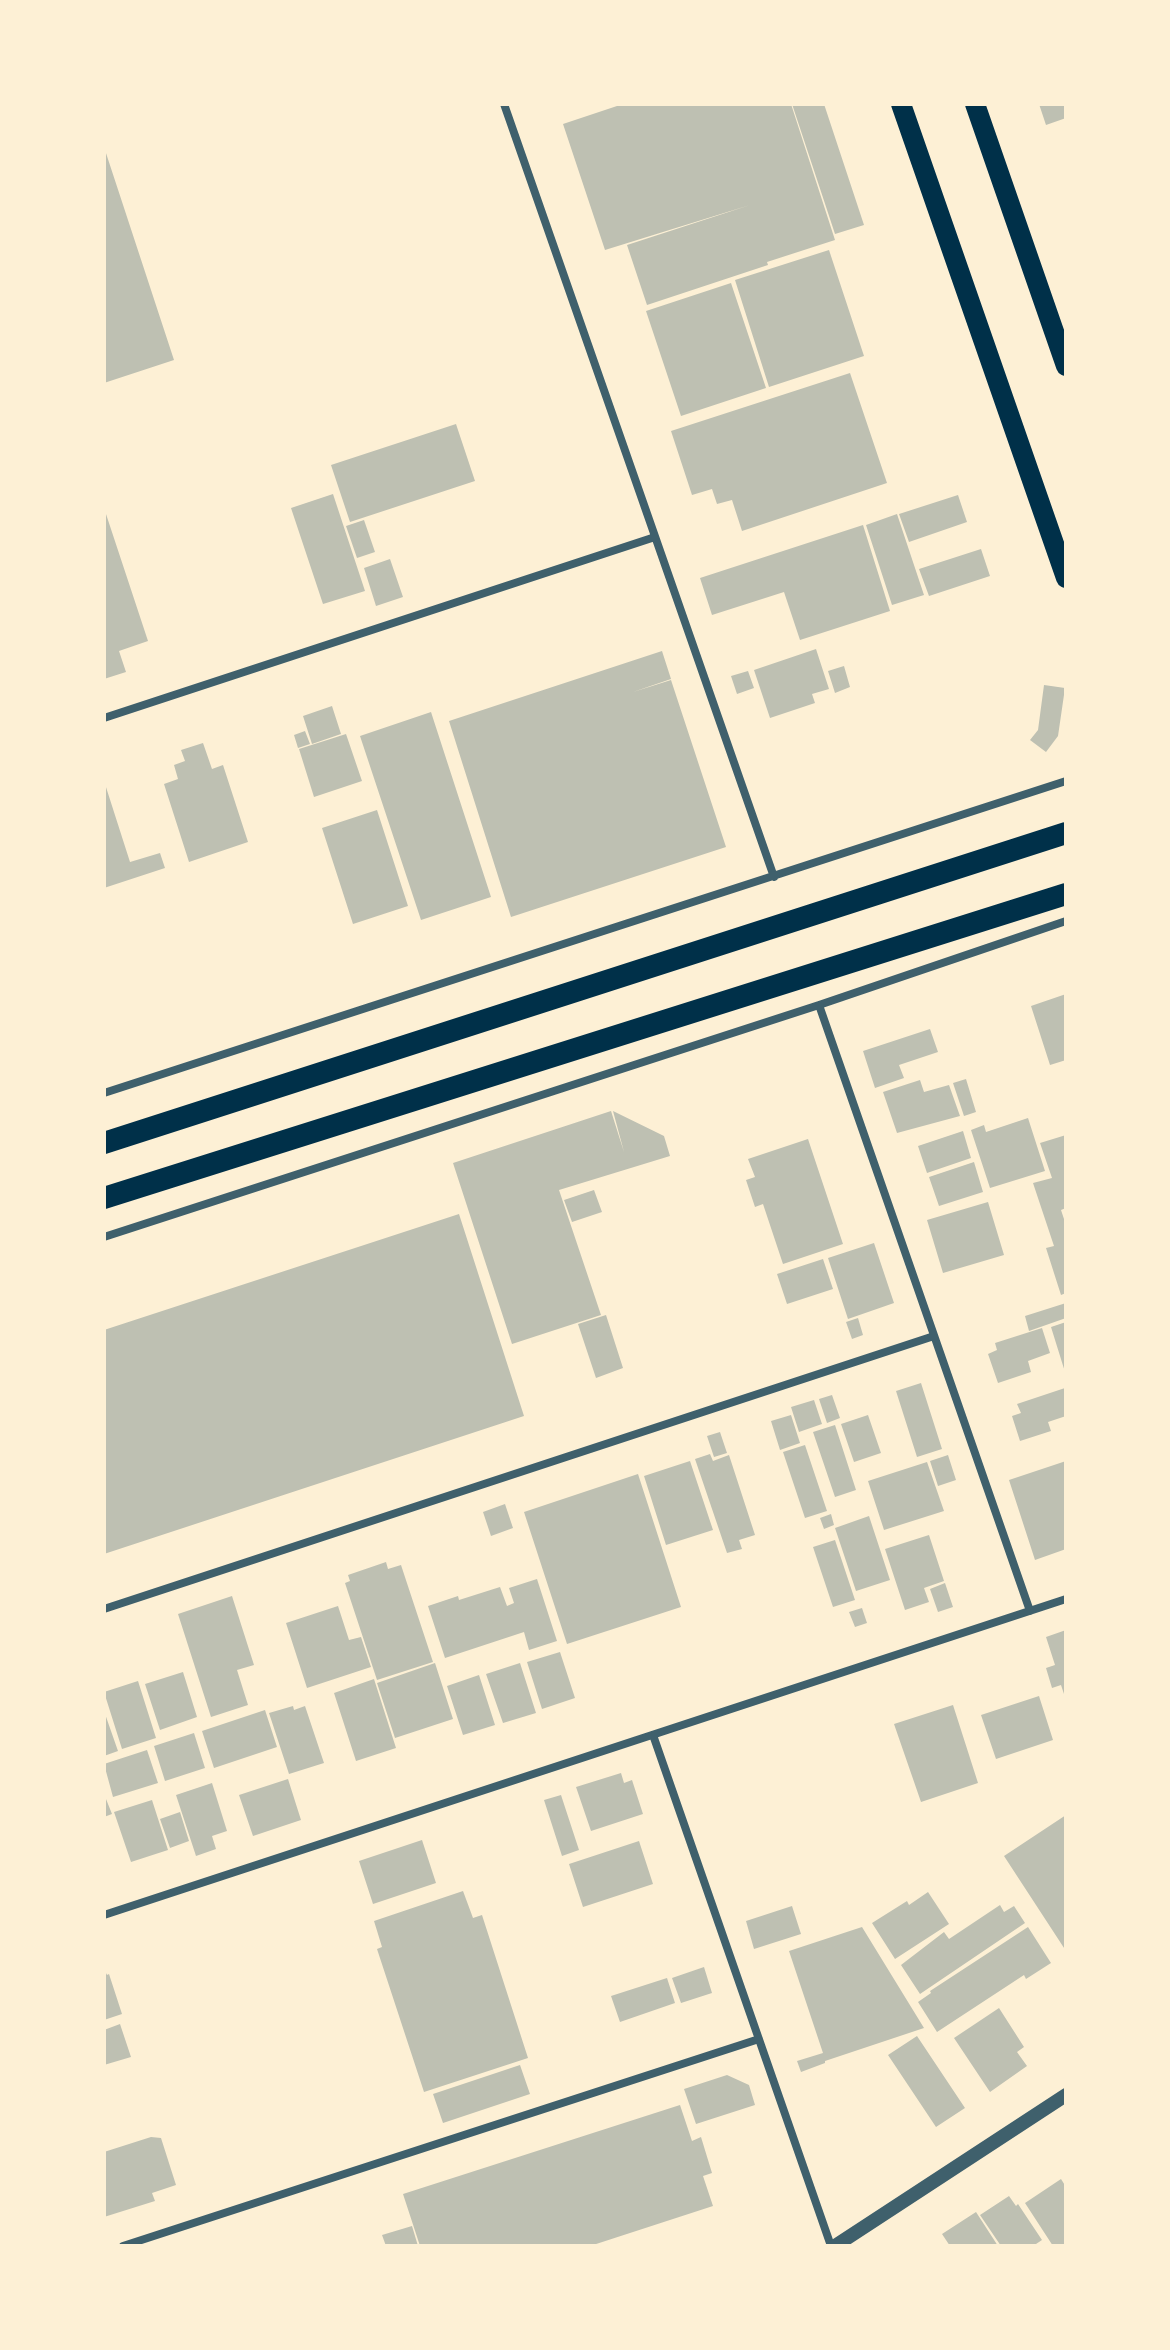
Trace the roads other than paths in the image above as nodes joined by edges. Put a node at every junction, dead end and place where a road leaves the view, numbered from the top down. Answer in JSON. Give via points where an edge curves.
{"nodes":[{"id":1,"x":504,"y":104,"type":"edge"},
{"id":2,"x":901,"y":104,"type":"edge"},
{"id":3,"x":975,"y":104,"type":"edge"},
{"id":4,"x":1066,"y":366,"type":"edge"},
{"id":5,"x":655,"y":537,"type":"junction"},
{"id":6,"x":1066,"y":578,"type":"edge"},
{"id":7,"x":104,"y":718,"type":"edge"},
{"id":8,"x":1066,"y":781,"type":"edge"},
{"id":9,"x":1066,"y":833,"type":"edge"},
{"id":10,"x":774,"y":877,"type":"junction"},
{"id":11,"x":1066,"y":894,"type":"edge"},
{"id":12,"x":1066,"y":921,"type":"edge"},
{"id":13,"x":819,"y":1005,"type":"junction"},
{"id":14,"x":104,"y":1093,"type":"edge"},
{"id":15,"x":104,"y":1143,"type":"edge"},
{"id":16,"x":104,"y":1198,"type":"edge"},
{"id":17,"x":104,"y":1237,"type":"edge"},
{"id":18,"x":934,"y":1336,"type":"junction"},
{"id":19,"x":1066,"y":1599,"type":"edge"},
{"id":20,"x":104,"y":1609,"type":"edge"},
{"id":21,"x":1030,"y":1611,"type":"junction"},
{"id":22,"x":653,"y":1735,"type":"junction"},
{"id":23,"x":104,"y":1915,"type":"edge"},
{"id":24,"x":759,"y":2039,"type":"junction"},
{"id":25,"x":1066,"y":2095,"type":"edge"},
{"id":26,"x":123,"y":2246,"type":"edge"},
{"id":27,"x":833,"y":2246,"type":"edge"}],
"edges":[{"from":1,"to":5,"type":"street"},
{"from":2,"to":6,"type":"main road"},
{"from":3,"to":4,"type":"main road"},
{"from":5,"to":7,"type":"street"},
{"from":5,"to":10,"type":"street"},
{"from":8,"to":10,"type":"street"},
{"from":9,"to":15,"type":"highway"},
{"from":10,"to":14,"type":"street"},
{"from":11,"to":16,"type":"highway"},
{"from":12,"to":13,"type":"street"},
{"from":13,"to":17,"type":"street"},
{"from":13,"to":18,"type":"street"},
{"from":18,"to":20,"type":"street"},
{"from":18,"to":21,"type":"street"},
{"from":19,"to":21,"type":"street"},
{"from":21,"to":22,"type":"street"},
{"from":22,"to":23,"type":"street"},
{"from":22,"to":24,"type":"street"},
{"from":24,"to":26,"type":"street"},
{"from":24,"to":27,"type":"street"},
{"from":25,"to":27,"type":"street"}]}
